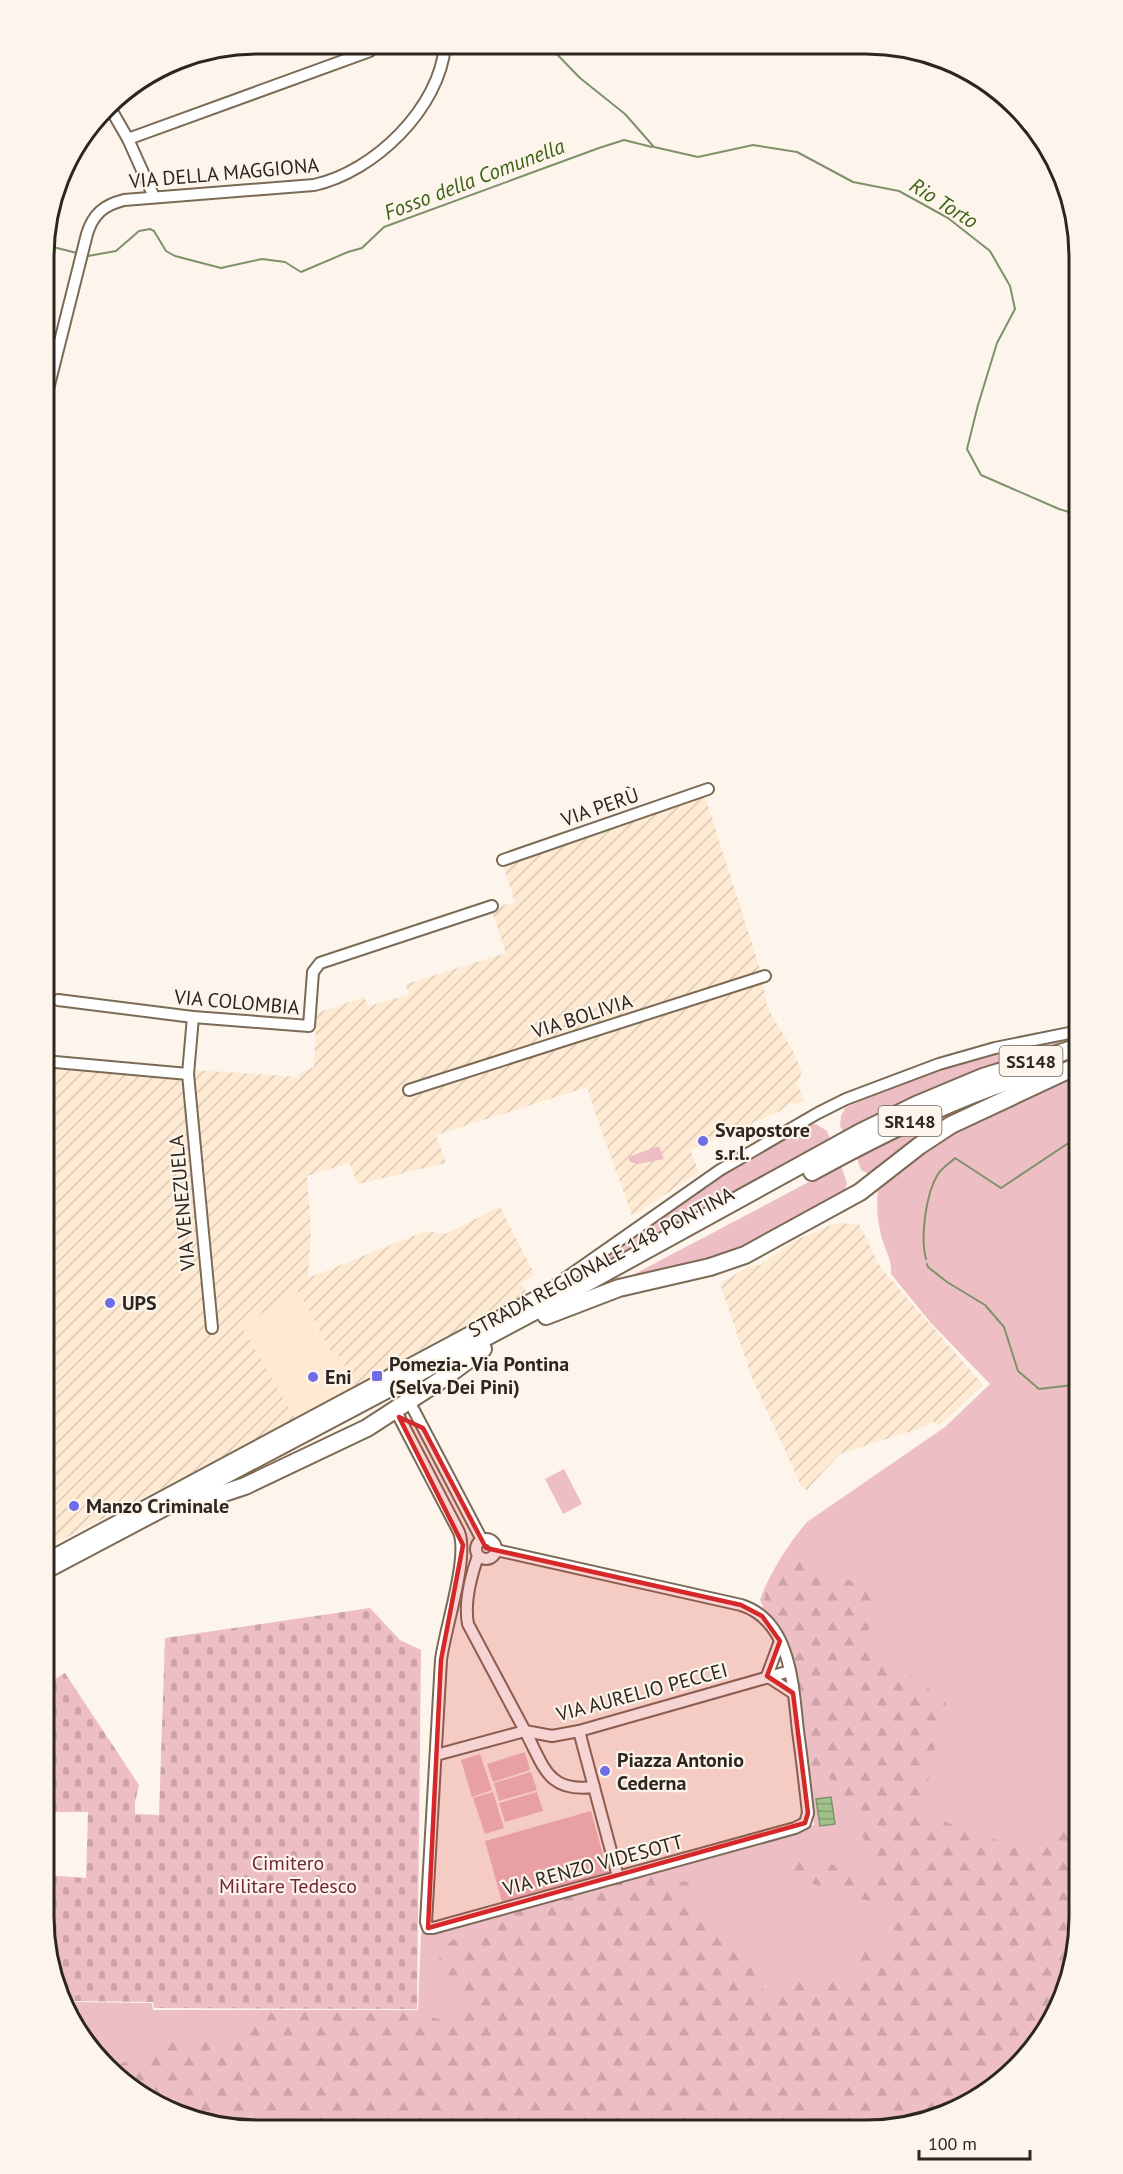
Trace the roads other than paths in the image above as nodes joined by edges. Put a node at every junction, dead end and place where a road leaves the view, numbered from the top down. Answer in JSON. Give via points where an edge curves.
{"nodes":[{"id":1,"x":362,"y":54,"type":"edge"},
{"id":2,"x":444,"y":54,"type":"edge"},
{"id":3,"x":113,"y":113,"type":"edge"},
{"id":4,"x":128,"y":139,"type":"junction"},
{"id":5,"x":154,"y":197,"type":"junction"},
{"id":6,"x":54,"y":365,"type":"edge"},
{"id":7,"x":708,"y":789,"type":"dead end"},
{"id":8,"x":503,"y":860,"type":"dead end"},
{"id":9,"x":492,"y":906,"type":"dead end"},
{"id":10,"x":765,"y":976,"type":"dead end"},
{"id":11,"x":58,"y":1000,"type":"dead end"},
{"id":12,"x":193,"y":1017,"type":"junction"},
{"id":13,"x":1069,"y":1033,"type":"edge"},
{"id":14,"x":1069,"y":1051,"type":"edge"},
{"id":15,"x":54,"y":1062,"type":"edge"},
{"id":16,"x":1069,"y":1062,"type":"edge"},
{"id":17,"x":1069,"y":1070,"type":"edge"},
{"id":18,"x":188,"y":1074,"type":"junction"},
{"id":19,"x":987,"y":1082,"type":"junction"},
{"id":20,"x":409,"y":1090,"type":"dead end"},
{"id":21,"x":831,"y":1155,"type":"junction"},
{"id":22,"x":546,"y":1316,"type":"junction"},
{"id":23,"x":212,"y":1328,"type":"dead end"},
{"id":24,"x":483,"y":1349,"type":"junction"},
{"id":25,"x":409,"y":1401,"type":"junction"},
{"id":26,"x":396,"y":1414,"type":"junction"},
{"id":27,"x":423,"y":1428,"type":"junction"},
{"id":28,"x":194,"y":1503,"type":"junction"},
{"id":29,"x":482,"y":1540,"type":"junction"},
{"id":30,"x":496,"y":1550,"type":"junction"},
{"id":31,"x":54,"y":1555,"type":"edge"},
{"id":32,"x":478,"y":1556,"type":"junction"},
{"id":33,"x":54,"y":1566,"type":"edge"},
{"id":34,"x":54,"y":1577,"type":"edge"},
{"id":35,"x":780,"y":1641,"type":"junction"},
{"id":36,"x":790,"y":1671,"type":"junction"},
{"id":37,"x":767,"y":1676,"type":"junction"},
{"id":38,"x":793,"y":1693,"type":"junction"},
{"id":39,"x":525,"y":1731,"type":"junction"},
{"id":40,"x":579,"y":1731,"type":"junction"},
{"id":41,"x":436,"y":1755,"type":"junction"},
{"id":42,"x":594,"y":1787,"type":"junction"},
{"id":43,"x":618,"y":1877,"type":"junction"}],
"edges":[{"from":1,"to":4,"type":"street"},
{"from":2,"to":5,"type":"street","name":"VIA DELLA MAGGIONA","via":[[435,81],[409,124],[376,155],[343,177],[314,185]]},
{"from":3,"to":4,"type":"street"},
{"from":4,"to":5,"type":"street"},
{"from":5,"to":6,"type":"street","name":"VIA DELLA MAGGIONA","via":[[112,203],[94,216]]},
{"from":7,"to":8,"type":"street","name":"VIA PERÙ"},
{"from":9,"to":12,"type":"street","name":"VIA COLOMBIA","via":[[320,963],[313,972],[309,1026]]},
{"from":10,"to":20,"type":"street","name":"VIA BOLIVIA"},
{"from":11,"to":12,"type":"street","name":"VIA COLOMBIA"},
{"from":12,"to":18,"type":"street","name":"VIA VENEZUELA"},
{"from":13,"to":31,"type":"street","via":[[949,1061],[826,1109],[720,1170],[550,1289]]},
{"from":14,"to":19,"type":"highway","number":"SS148"},
{"from":15,"to":18,"type":"street"},
{"from":16,"to":19,"type":"highway","number":"SS148"},
{"from":17,"to":22,"type":"highway","via":[[951,1125],[860,1192],[745,1255],[620,1288]]},
{"from":18,"to":23,"type":"street","name":"VIA VENEZUELA"},
{"from":19,"to":21,"type":"highway","name":"STRADA REGIONALE 148 PONTINA","number":"SR148","via":[[933,1111]]},
{"from":21,"to":22,"type":"highway","name":"STRADA REGIONALE 148 PONTINA","number":"SR148"},
{"from":21,"to":33,"type":"highway","name":"STRADA REGIONALE 148 PONTINA","number":"SR148"},
{"from":22,"to":24,"type":"highway","name":"STRADA REGIONALE 148 PONTINA","number":"SR148"},
{"from":24,"to":25,"type":"highway"},
{"from":24,"to":28,"type":"highway","name":"STRADA REGIONALE 148 PONTINA","number":"SR148"},
{"from":25,"to":26,"type":"highway"},
{"from":25,"to":27,"type":"street","name":"VIA RENZO VIDESOTT"},
{"from":26,"to":27,"type":"street"},
{"from":26,"to":28,"type":"highway","via":[[255,1481]]},
{"from":26,"to":41,"type":"street","name":"VIA RENZO VIDESOTT","via":[[463,1545],[442,1654]]},
{"from":27,"to":29,"type":"street","name":"VIA RENZO VIDESOTT"},
{"from":28,"to":34,"type":"highway","name":"STRADA REGIONALE 148 PONTINA","number":"SR148"},
{"from":29,"to":30,"type":"street","name":"VIA RENZO VIDESOTT","via":[[493,1542]]},
{"from":29,"to":32,"type":"street","via":[[477,1545]]},
{"from":30,"to":32,"type":"street","via":[[490,1559]]},
{"from":30,"to":35,"type":"street","name":"VIA RENZO VIDESOTT","via":[[745,1606],[762,1616]]},
{"from":32,"to":39,"type":"street","via":[[468,1624]]},
{"from":35,"to":36,"type":"street","name":"VIA RENZO VIDESOTT"},
{"from":35,"to":37,"type":"street"},
{"from":36,"to":37,"type":"street","name":"VIA AURELIO PECCEI"},
{"from":36,"to":38,"type":"street","name":"VIA RENZO VIDESOTT"},
{"from":37,"to":38,"type":"street"},
{"from":37,"to":40,"type":"street","name":"VIA AURELIO PECCEI"},
{"from":38,"to":43,"type":"street","name":"VIA RENZO VIDESOTT","via":[[808,1814],[805,1823]]},
{"from":39,"to":40,"type":"street","name":"VIA AURELIO PECCEI","via":[[552,1736]]},
{"from":39,"to":41,"type":"street"},
{"from":39,"to":42,"type":"street","via":[[554,1780],[570,1788]]},
{"from":40,"to":42,"type":"street"},
{"from":41,"to":43,"type":"street","name":"VIA RENZO VIDESOTT","via":[[428,1928]]},
{"from":42,"to":43,"type":"street"}]}
